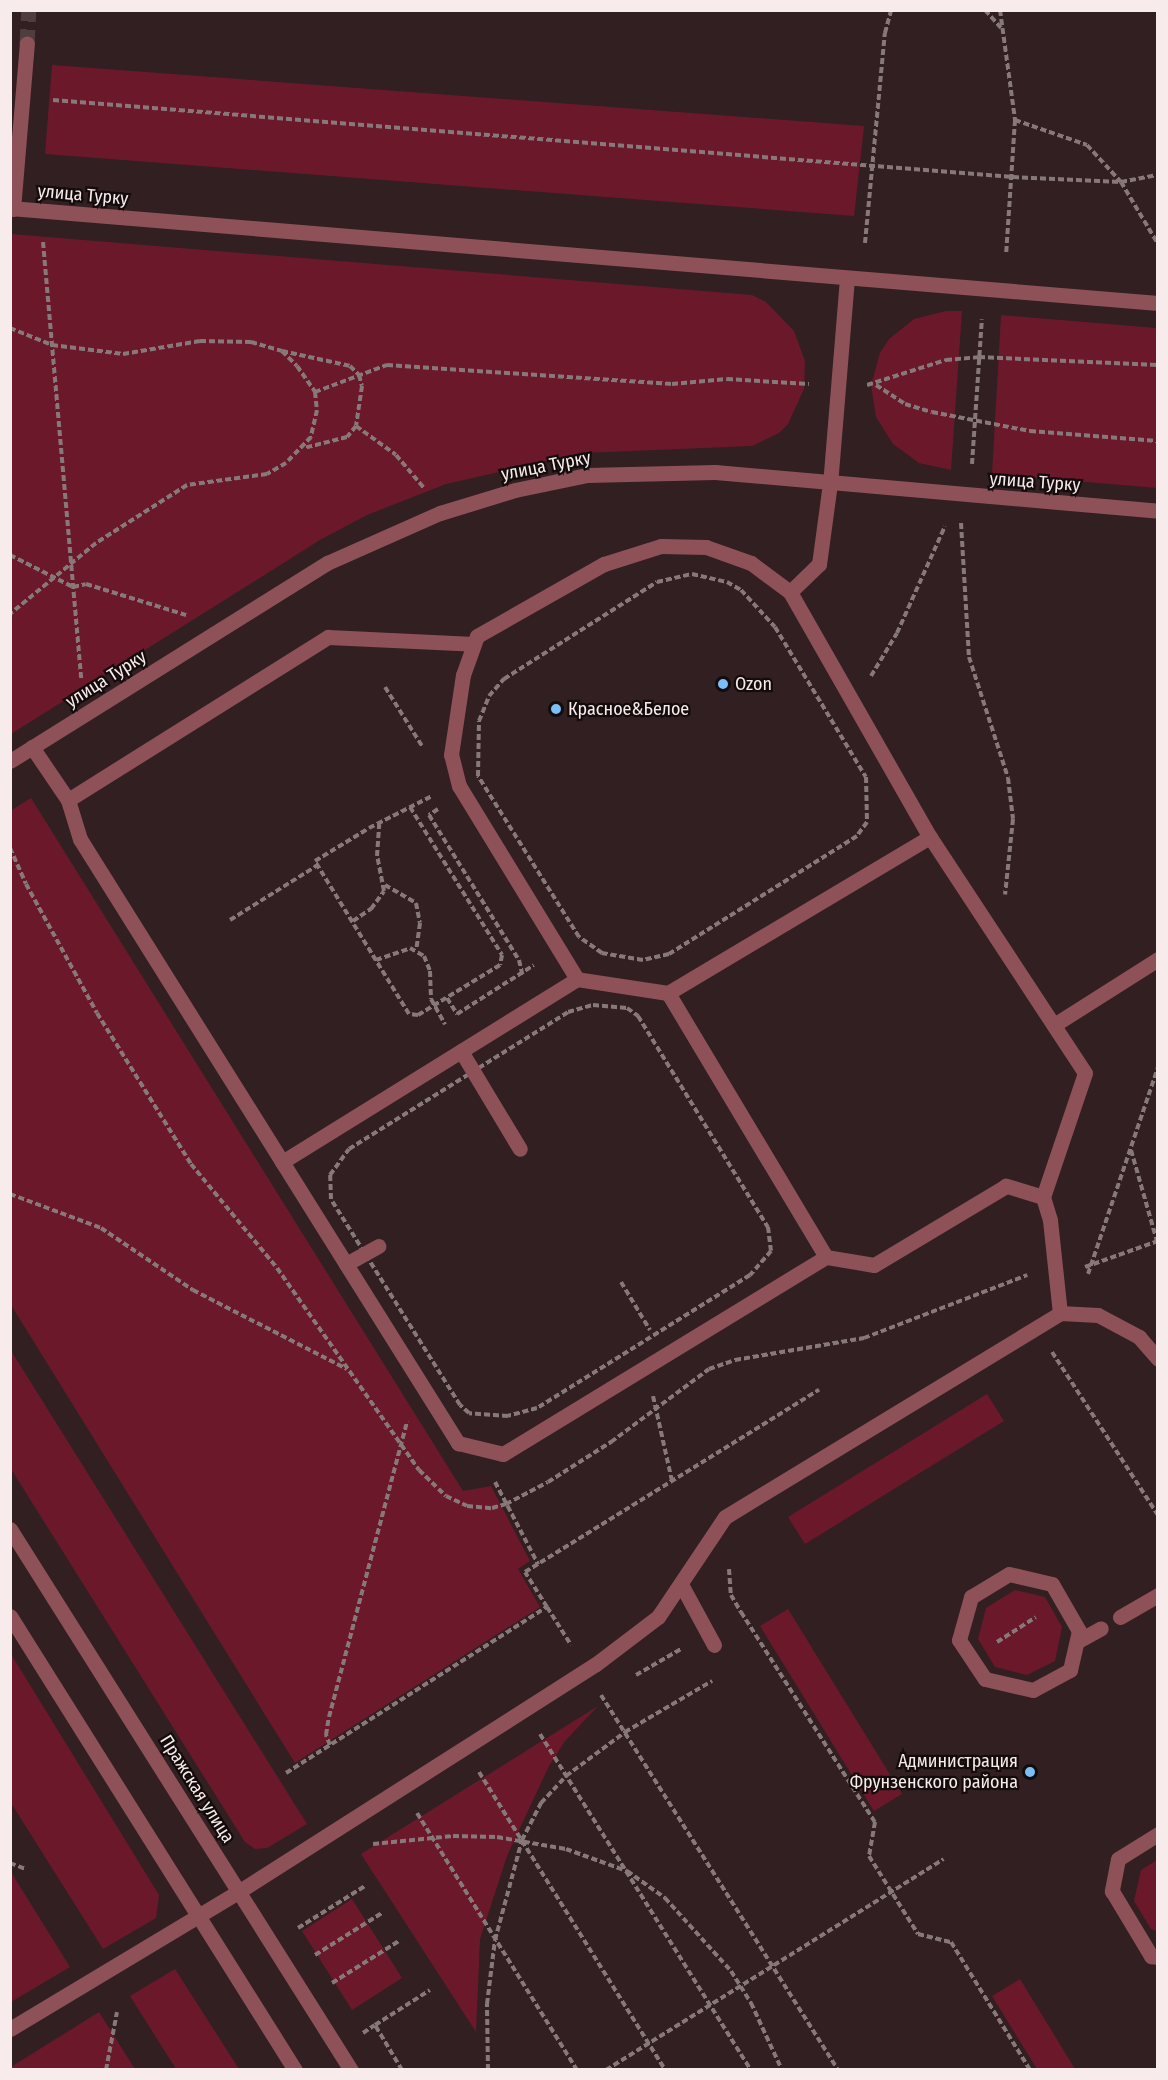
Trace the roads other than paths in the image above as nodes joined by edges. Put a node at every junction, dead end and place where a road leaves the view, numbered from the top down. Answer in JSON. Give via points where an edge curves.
{"nodes":[{"id":1,"x":27,"y":44,"type":"tunnel mouth"},
{"id":2,"x":12,"y":209,"type":"edge"},
{"id":3,"x":847,"y":278,"type":"junction"},
{"id":4,"x":1158,"y":303,"type":"edge"},
{"id":5,"x":830,"y":483,"type":"junction"},
{"id":6,"x":1158,"y":511,"type":"edge"},
{"id":7,"x":790,"y":592,"type":"junction"},
{"id":8,"x":474,"y":644,"type":"junction"},
{"id":9,"x":32,"y":747,"type":"junction"},
{"id":10,"x":10,"y":761,"type":"edge"},
{"id":11,"x":68,"y":800,"type":"junction"},
{"id":12,"x":930,"y":837,"type":"junction"},
{"id":13,"x":1158,"y":959,"type":"edge"},
{"id":14,"x":577,"y":979,"type":"junction"},
{"id":15,"x":668,"y":993,"type":"junction"},
{"id":16,"x":1054,"y":1025,"type":"junction"},
{"id":17,"x":461,"y":1051,"type":"junction"},
{"id":18,"x":519,"y":1149,"type":"dead end"},
{"id":19,"x":282,"y":1162,"type":"junction"},
{"id":20,"x":1043,"y":1197,"type":"junction"},
{"id":21,"x":372,"y":1250,"type":"road end"},
{"id":22,"x":826,"y":1257,"type":"junction"},
{"id":23,"x":346,"y":1264,"type":"junction"},
{"id":24,"x":1067,"y":1313,"type":"junction"},
{"id":25,"x":1158,"y":1359,"type":"edge"},
{"id":26,"x":10,"y":1529,"type":"edge"},
{"id":27,"x":682,"y":1586,"type":"junction"},
{"id":28,"x":1158,"y":1594,"type":"edge"},
{"id":29,"x":10,"y":1616,"type":"edge"},
{"id":30,"x":1120,"y":1617,"type":"dead end"},
{"id":31,"x":1101,"y":1628,"type":"dead end"},
{"id":32,"x":1078,"y":1641,"type":"junction"},
{"id":33,"x":714,"y":1645,"type":"dead end"},
{"id":34,"x":1158,"y":1834,"type":"edge"},
{"id":35,"x":238,"y":1892,"type":"junction"},
{"id":36,"x":199,"y":1916,"type":"junction"},
{"id":37,"x":1158,"y":1957,"type":"edge"},
{"id":38,"x":10,"y":2029,"type":"edge"},
{"id":39,"x":295,"y":2070,"type":"edge"},
{"id":40,"x":351,"y":2070,"type":"edge"}],
"edges":[{"from":1,"to":2,"type":"street"},
{"from":2,"to":3,"type":"street","name":"улица Турку"},
{"from":3,"to":4,"type":"street","name":"улица Турку"},
{"from":3,"to":5,"type":"street"},
{"from":5,"to":6,"type":"street","name":"улица Турку"},
{"from":5,"to":7,"type":"street","via":[[819,564]]},
{"from":5,"to":9,"type":"street","name":"улица Турку","via":[[715,472],[617,473],[515,490],[440,513],[327,563]]},
{"from":7,"to":8,"type":"street","via":[[751,562],[706,547],[661,546],[604,564],[477,636]]},
{"from":7,"to":12,"type":"street"},
{"from":8,"to":11,"type":"street","via":[[328,637]]},
{"from":8,"to":14,"type":"street","via":[[463,675],[451,755],[459,786]]},
{"from":9,"to":10,"type":"street","name":"улица Турку"},
{"from":9,"to":11,"type":"street"},
{"from":11,"to":19,"type":"street","via":[[80,839]]},
{"from":12,"to":15,"type":"street"},
{"from":12,"to":16,"type":"street"},
{"from":13,"to":16,"type":"street"},
{"from":14,"to":15,"type":"street"},
{"from":14,"to":17,"type":"street"},
{"from":15,"to":22,"type":"street"},
{"from":16,"to":20,"type":"street","via":[[1085,1073]]},
{"from":17,"to":18,"type":"street"},
{"from":17,"to":19,"type":"street"},
{"from":19,"to":23,"type":"street"},
{"from":20,"to":22,"type":"street","via":[[1006,1186],[874,1265]]},
{"from":20,"to":24,"type":"street","via":[[1050,1220],[1055,1273]]},
{"from":21,"to":23,"type":"street"},
{"from":22,"to":23,"type":"street","via":[[502,1454],[458,1443]]},
{"from":24,"to":25,"type":"street","via":[[1098,1315],[1139,1336]]},
{"from":24,"to":27,"type":"street","via":[[1036,1327],[725,1517],[700,1551]]},
{"from":26,"to":35,"type":"street","name":"Пражская улица"},
{"from":27,"to":33,"type":"street"},
{"from":27,"to":35,"type":"street","via":[[640,1634]]},
{"from":28,"to":30,"type":"street"},
{"from":29,"to":36,"type":"street"},
{"from":31,"to":32,"type":"street"},
{"from":32,"to":32,"type":"street","via":[[1079,1631],[1052,1584],[1009,1574],[971,1597],[959,1640],[985,1679],[1033,1690],[1070,1670]]},
{"from":34,"to":37,"type":"street","via":[[1118,1859],[1113,1891],[1151,1956]]},
{"from":35,"to":36,"type":"street"},
{"from":35,"to":40,"type":"street","name":"Пражская улица"},
{"from":36,"to":38,"type":"street"},
{"from":36,"to":39,"type":"street"}]}
